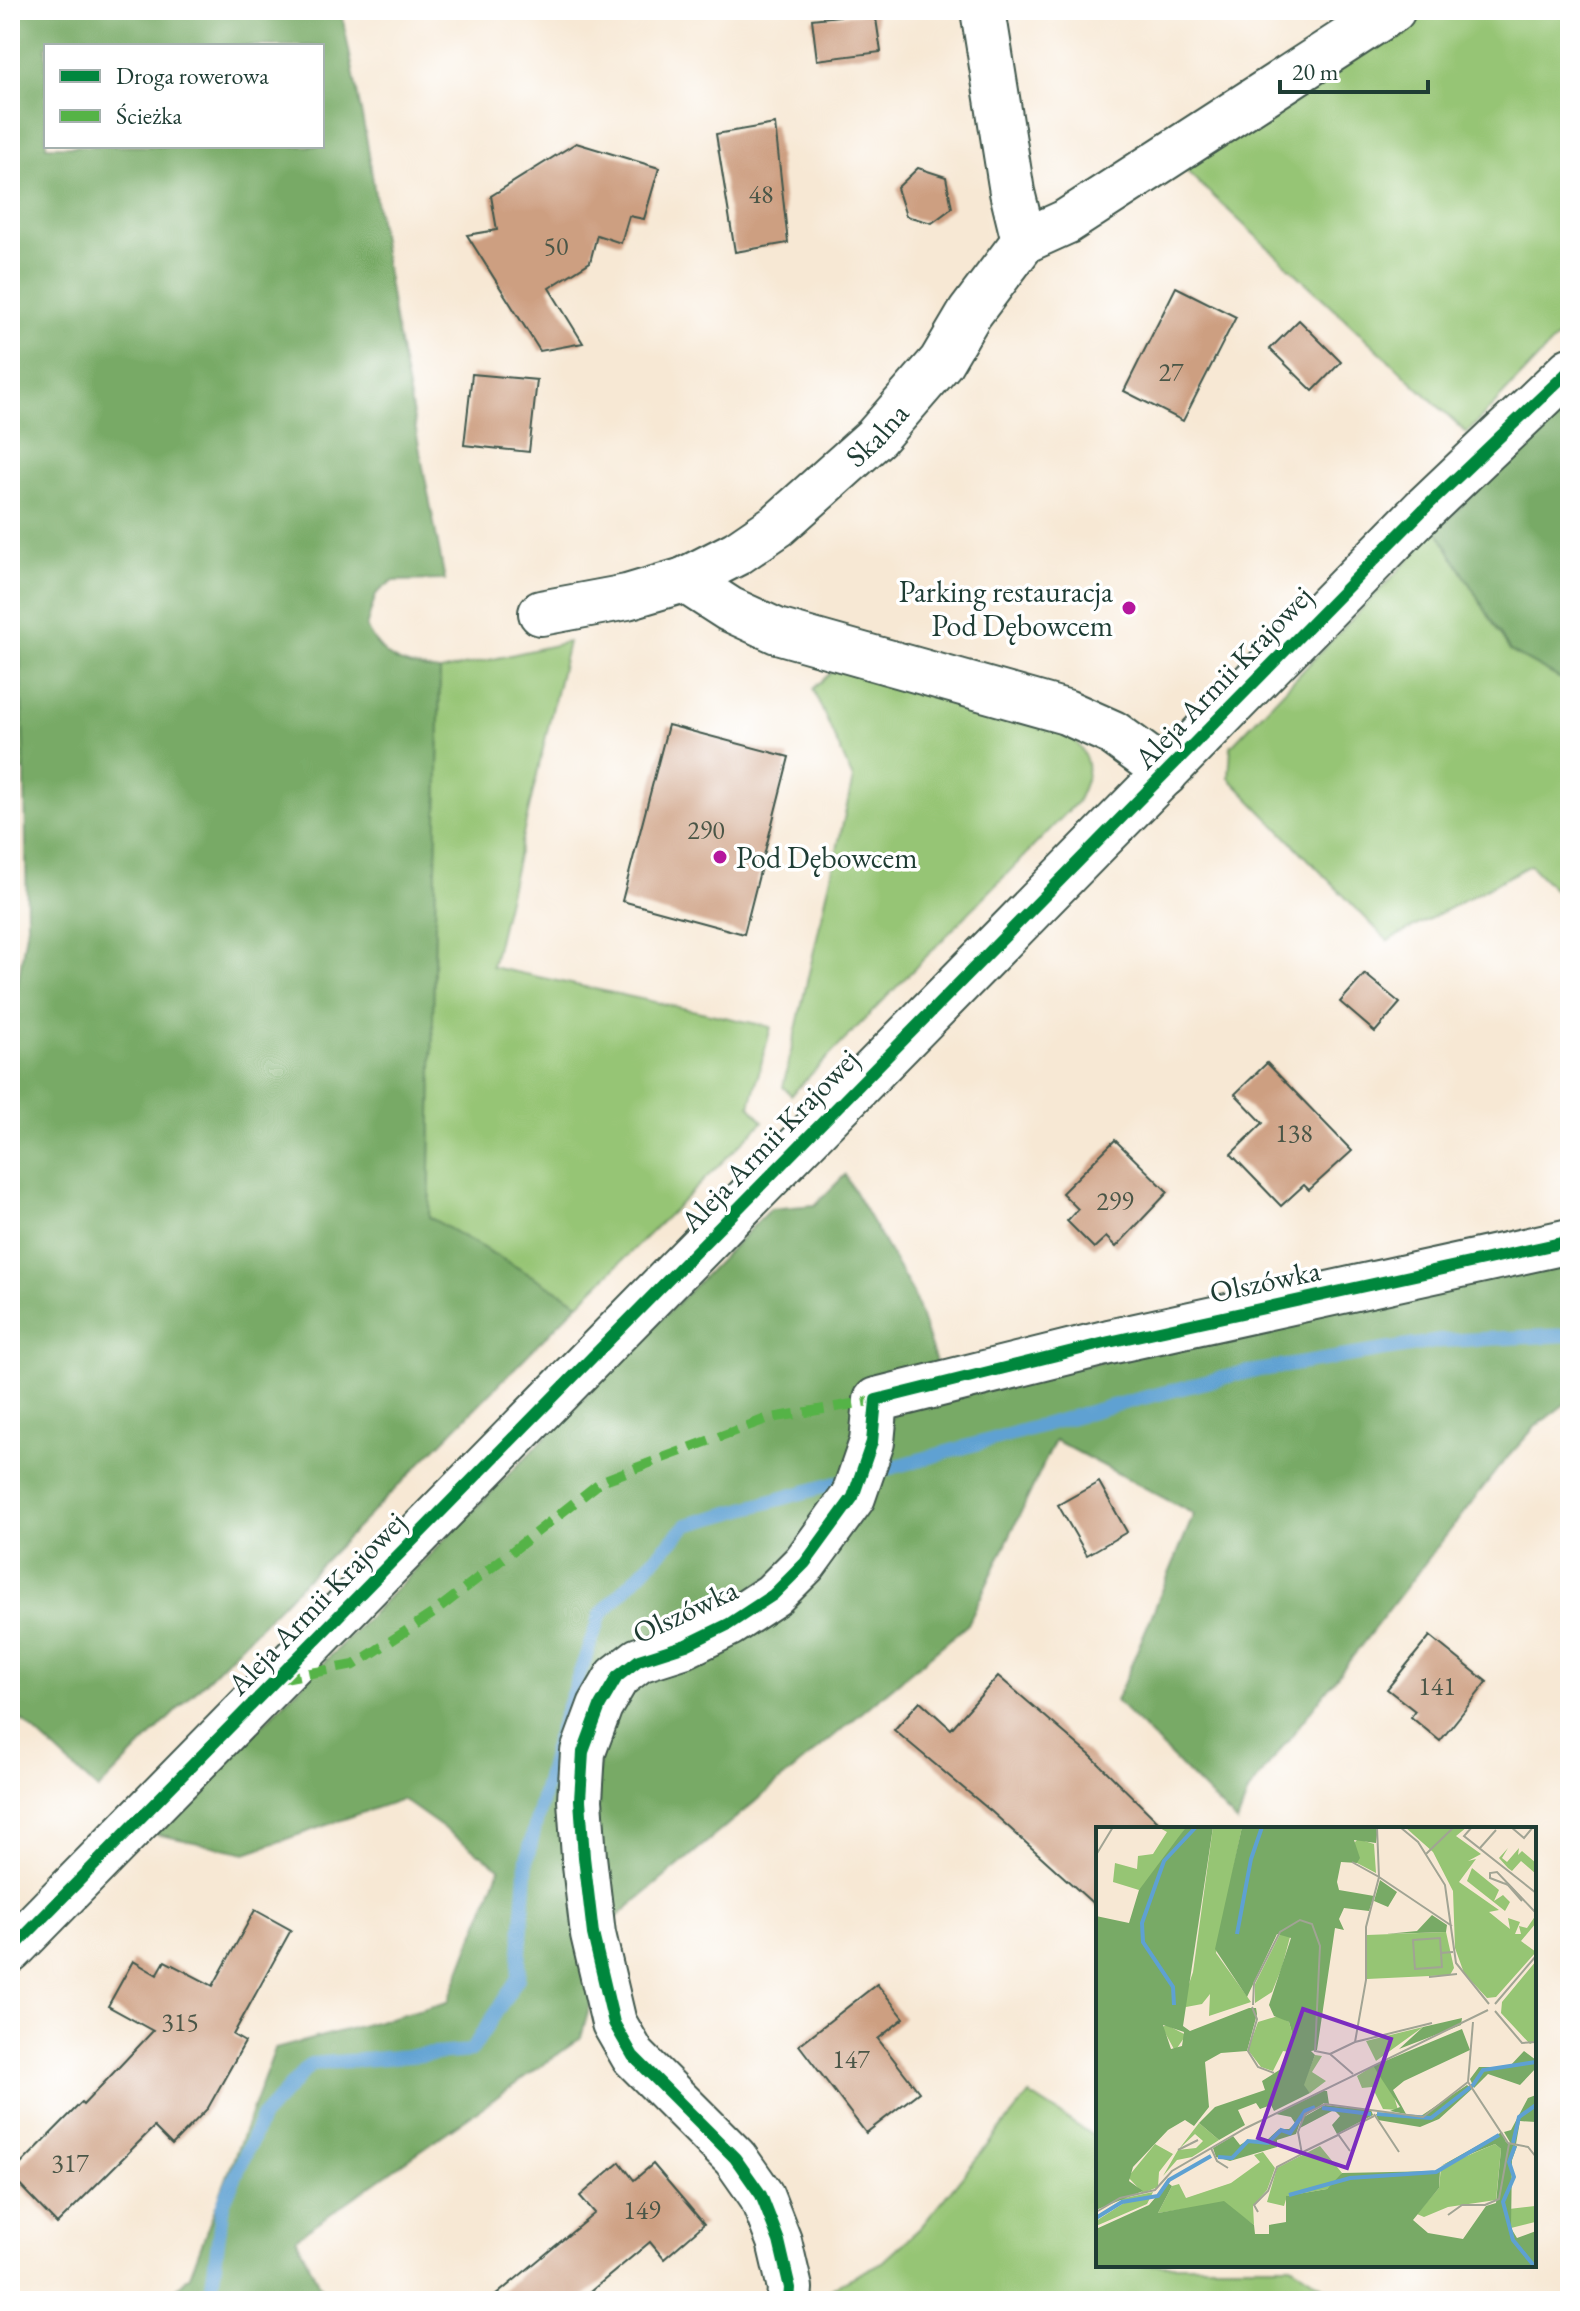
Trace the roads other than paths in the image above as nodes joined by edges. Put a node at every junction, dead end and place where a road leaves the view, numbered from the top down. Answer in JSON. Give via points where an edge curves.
{"nodes":[{"id":1,"x":983,"y":10,"type":"edge"},
{"id":2,"x":1393,"y":10,"type":"edge"},
{"id":3,"x":1024,"y":241,"type":"junction"},
{"id":4,"x":1570,"y":370,"type":"edge"},
{"id":5,"x":684,"y":580,"type":"junction"},
{"id":6,"x":541,"y":613,"type":"dead end"},
{"id":7,"x":1165,"y":774,"type":"junction"},
{"id":8,"x":1570,"y":1241,"type":"edge"},
{"id":9,"x":10,"y":1951,"type":"edge"},
{"id":10,"x":789,"y":2301,"type":"edge"}],
"edges":[{"from":1,"to":3,"type":"street"},
{"from":2,"to":3,"type":"street","name":"Skalna","via":[[1066,222]]},
{"from":3,"to":5,"type":"street","name":"Skalna","via":[[941,362],[876,437],[778,525]]},
{"from":4,"to":7,"type":"street","name":"Aleja Armii Krajowej","via":[[1423,510]]},
{"from":5,"to":6,"type":"street","name":"Skalna"},
{"from":5,"to":7,"type":"street","via":[[777,631],[1066,712],[1113,733]]},
{"from":7,"to":9,"type":"street","name":"Aleja Armii Krajowej"},
{"from":8,"to":10,"type":"street","name":"Olszówka","via":[[1109,1342],[876,1400],[872,1442],[853,1497],[805,1563],[773,1595],[729,1624],[639,1660],[617,1677],[583,1752],[580,1800],[593,1934],[614,2023],[633,2056],[735,2158],[761,2195],[779,2241]]}]}
